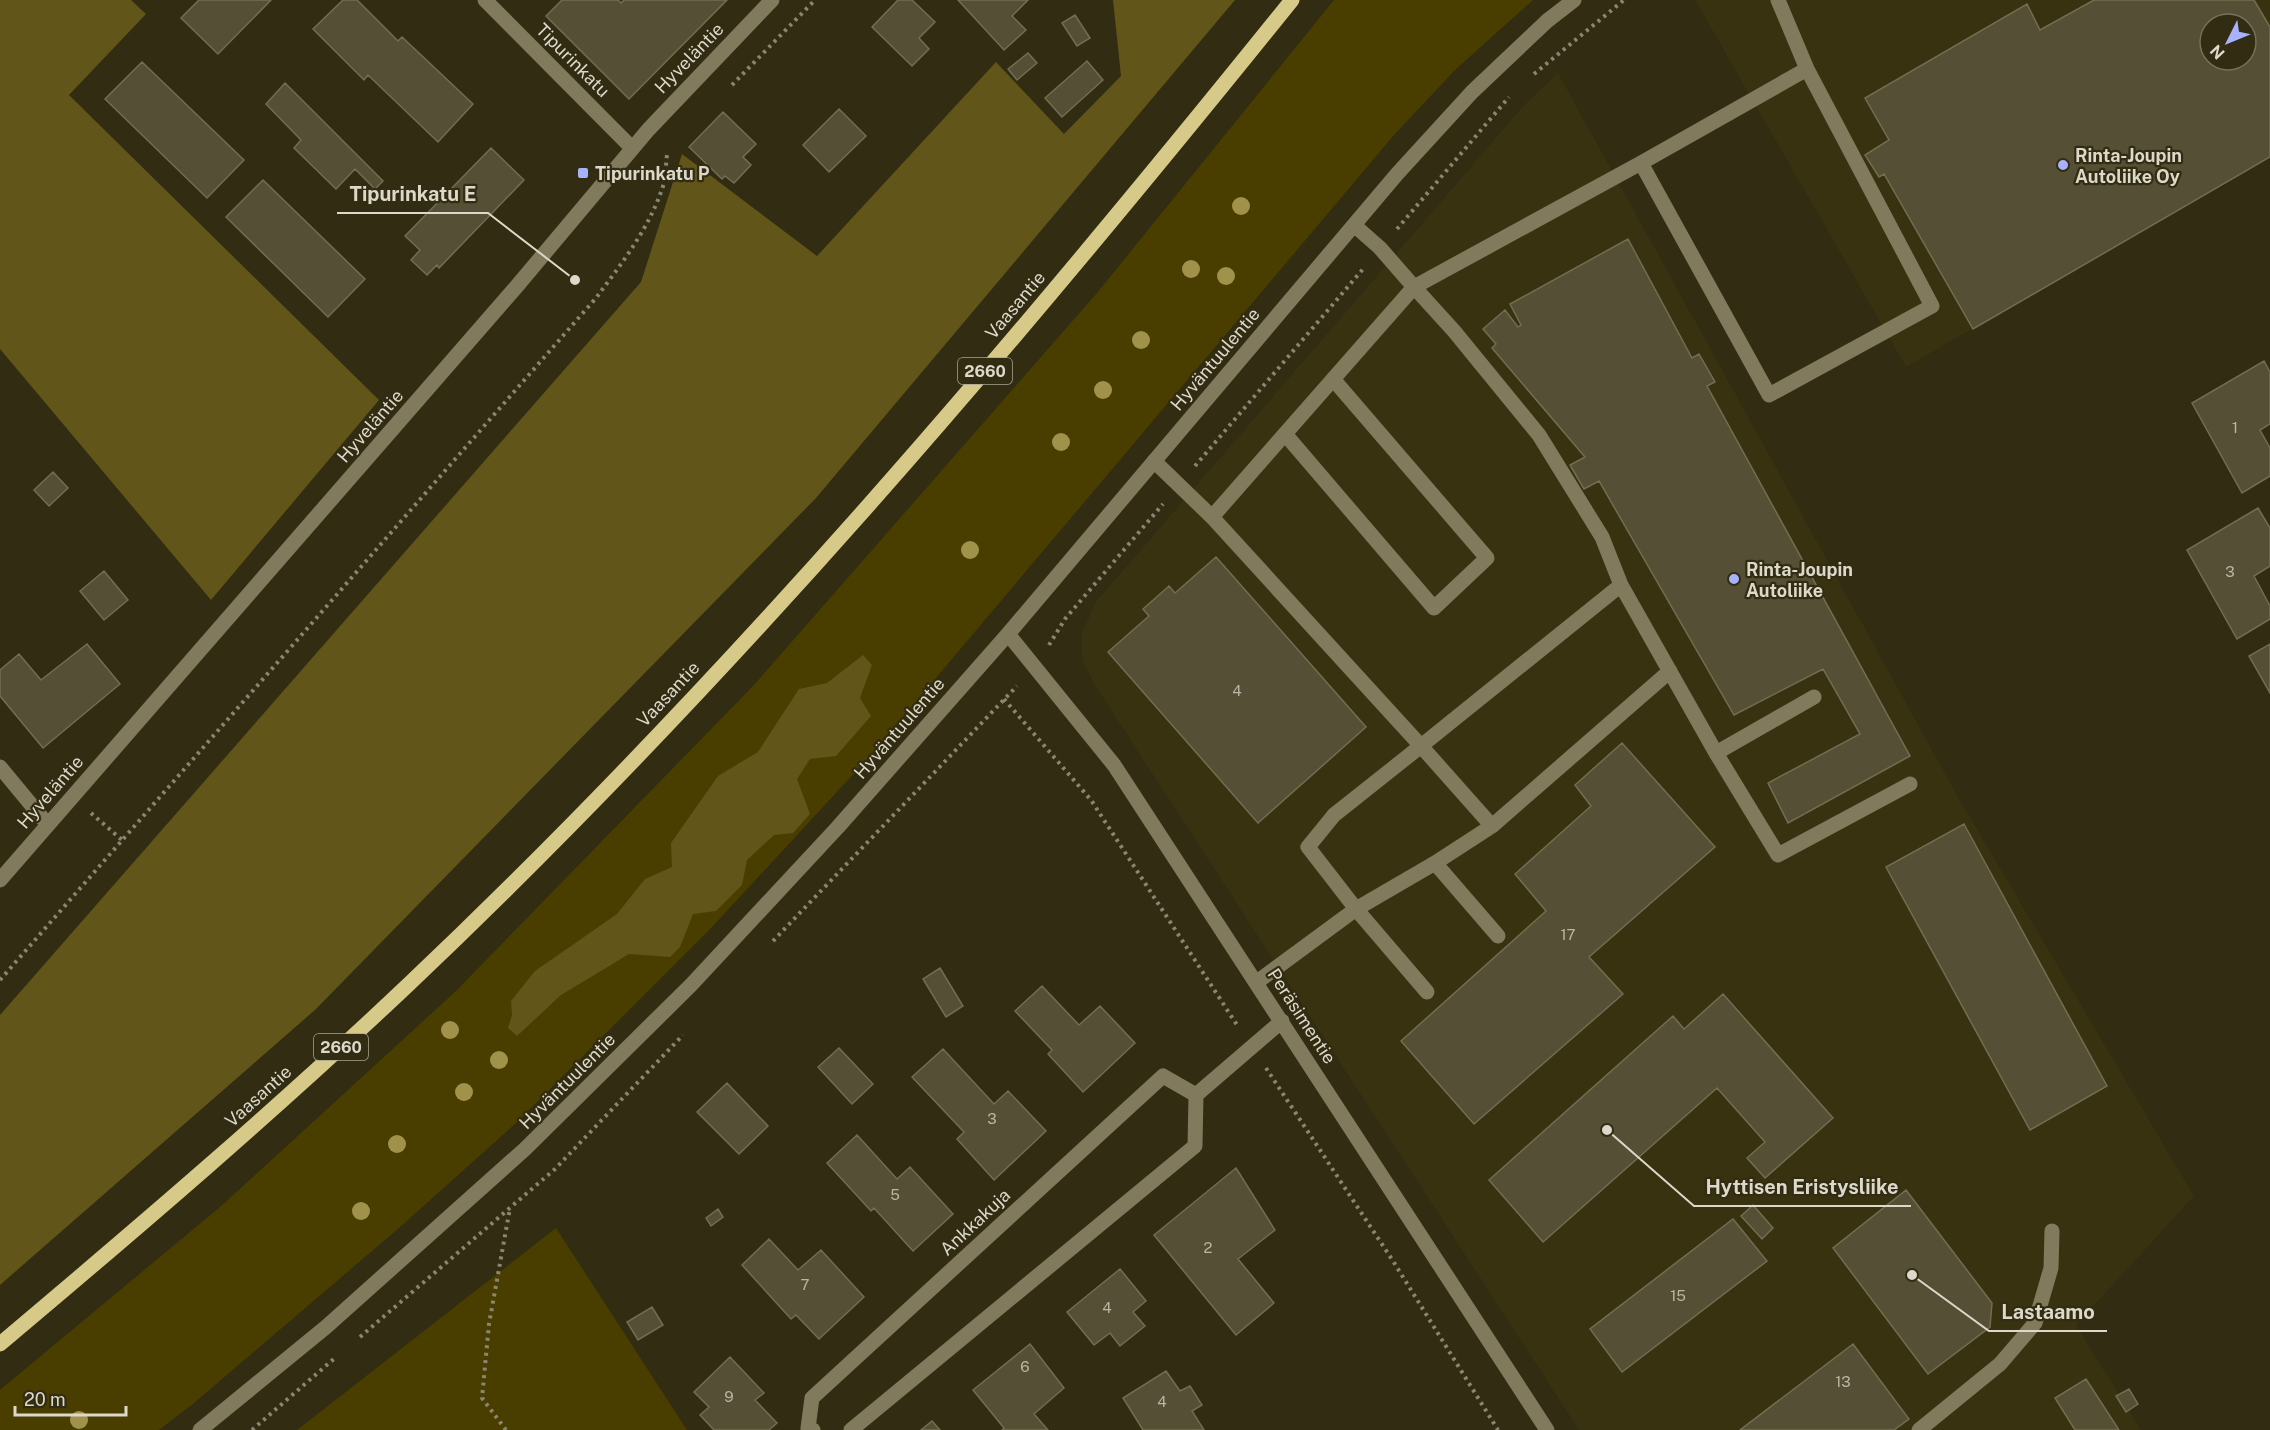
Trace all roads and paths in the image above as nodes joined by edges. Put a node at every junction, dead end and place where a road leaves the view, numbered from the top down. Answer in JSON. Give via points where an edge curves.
{"nodes":[{"id":1,"x":485,"y":0,"type":"edge"},
{"id":2,"x":772,"y":0,"type":"edge"},
{"id":3,"x":815,"y":0,"type":"edge"},
{"id":4,"x":1292,"y":0,"type":"edge"},
{"id":5,"x":1574,"y":0,"type":"edge"},
{"id":6,"x":1778,"y":0,"type":"edge"},
{"id":7,"x":1807,"y":69,"type":"junction"},
{"id":8,"x":725,"y":93,"type":"dead end"},
{"id":9,"x":675,"y":143,"type":"dead end"},
{"id":10,"x":632,"y":148,"type":"junction"},
{"id":11,"x":1641,"y":164,"type":"junction"},
{"id":12,"x":1354,"y":225,"type":"junction"},
{"id":13,"x":1414,"y":287,"type":"junction"},
{"id":14,"x":1334,"y":379,"type":"junction"},
{"id":15,"x":1285,"y":434,"type":"junction"},
{"id":16,"x":1154,"y":461,"type":"junction"},
{"id":17,"x":1212,"y":517,"type":"junction"},
{"id":18,"x":1621,"y":585,"type":"junction"},
{"id":19,"x":1008,"y":634,"type":"junction"},
{"id":20,"x":1670,"y":671,"type":"junction"},
{"id":21,"x":1814,"y":698,"type":"dead end"},
{"id":22,"x":1421,"y":746,"type":"junction"},
{"id":23,"x":1716,"y":753,"type":"junction"},
{"id":24,"x":0,"y":767,"type":"edge"},
{"id":25,"x":1910,"y":784,"type":"dead end"},
{"id":26,"x":72,"y":797,"type":"junction"},
{"id":27,"x":48,"y":825,"type":"junction"},
{"id":28,"x":1492,"y":826,"type":"junction"},
{"id":29,"x":122,"y":840,"type":"junction"},
{"id":30,"x":1435,"y":863,"type":"junction"},
{"id":31,"x":0,"y":880,"type":"edge"},
{"id":32,"x":1356,"y":909,"type":"junction"},
{"id":33,"x":1498,"y":936,"type":"dead end"},
{"id":34,"x":0,"y":980,"type":"edge"},
{"id":35,"x":1257,"y":982,"type":"junction"},
{"id":36,"x":1427,"y":992,"type":"dead end"},
{"id":37,"x":1282,"y":1021,"type":"junction"},
{"id":38,"x":1196,"y":1095,"type":"junction"},
{"id":39,"x":510,"y":1208,"type":"dead end"},
{"id":40,"x":2052,"y":1231,"type":"dead end"},
{"id":41,"x":0,"y":1344,"type":"edge"},
{"id":42,"x":200,"y":1430,"type":"edge"},
{"id":43,"x":506,"y":1430,"type":"edge"},
{"id":44,"x":813,"y":1430,"type":"edge"},
{"id":45,"x":851,"y":1430,"type":"edge"},
{"id":46,"x":1547,"y":1430,"type":"edge"},
{"id":47,"x":1919,"y":1430,"type":"edge"}],
"edges":[{"from":1,"to":10,"type":"street","name":"Tipurinkatu"},
{"from":2,"to":10,"type":"street","name":"Hyveläntie"},
{"from":3,"to":8,"type":"path"},
{"from":4,"to":41,"type":"main road","name":"Vaasantie","number":"2660","via":[[1120,212],[938,426],[662,729],[411,982],[270,1112]]},
{"from":5,"to":12,"type":"street","name":"Hyväntuulentie","via":[[1472,92]]},
{"from":6,"to":7,"type":"street"},
{"from":7,"to":11,"type":"street"},
{"from":7,"to":11,"type":"street","via":[[1932,306],[1769,395]]},
{"from":9,"to":29,"type":"path","via":[[667,152],[664,181],[653,212],[596,298]]},
{"from":10,"to":26,"type":"street","name":"Hyveläntie","via":[[517,286]]},
{"from":11,"to":13,"type":"street"},
{"from":12,"to":13,"type":"street"},
{"from":12,"to":16,"type":"street","name":"Hyväntuulentie"},
{"from":13,"to":14,"type":"street"},
{"from":13,"to":18,"type":"street","via":[[1539,435],[1602,537]]},
{"from":14,"to":15,"type":"street"},
{"from":14,"to":15,"type":"street","via":[[1487,558],[1434,608]]},
{"from":15,"to":17,"type":"street"},
{"from":16,"to":17,"type":"street"},
{"from":16,"to":19,"type":"street","name":"Hyväntuulentie"},
{"from":17,"to":22,"type":"street"},
{"from":18,"to":20,"type":"street"},
{"from":18,"to":22,"type":"street"},
{"from":19,"to":35,"type":"street","name":"Peräsimentie","via":[[1114,765]]},
{"from":19,"to":42,"type":"street","name":"Hyväntuulentie","via":[[838,827],[691,985],[525,1149],[326,1327]]},
{"from":20,"to":23,"type":"street"},
{"from":20,"to":28,"type":"street"},
{"from":21,"to":23,"type":"street"},
{"from":22,"to":28,"type":"street"},
{"from":22,"to":32,"type":"street","via":[[1334,815],[1308,846]]},
{"from":23,"to":25,"type":"street","via":[[1778,855]]},
{"from":24,"to":27,"type":"street"},
{"from":26,"to":27,"type":"street","name":"Hyveläntie"},
{"from":26,"to":29,"type":"path"},
{"from":27,"to":31,"type":"street","name":"Hyveläntie"},
{"from":28,"to":30,"type":"street"},
{"from":29,"to":34,"type":"path"},
{"from":30,"to":32,"type":"street"},
{"from":30,"to":33,"type":"street"},
{"from":32,"to":35,"type":"street"},
{"from":32,"to":36,"type":"street"},
{"from":35,"to":37,"type":"street","name":"Peräsimentie"},
{"from":37,"to":38,"type":"street"},
{"from":37,"to":46,"type":"street","name":"Peräsimentie"},
{"from":38,"to":44,"type":"street","name":"Ankkakuja","via":[[1162,1076],[812,1398],[808,1428]]},
{"from":38,"to":45,"type":"street","via":[[1195,1146]]},
{"from":39,"to":43,"type":"path","via":[[489,1324],[482,1398]]},
{"from":40,"to":47,"type":"street","via":[[2051,1268],[2035,1323],[2000,1364]]}]}
